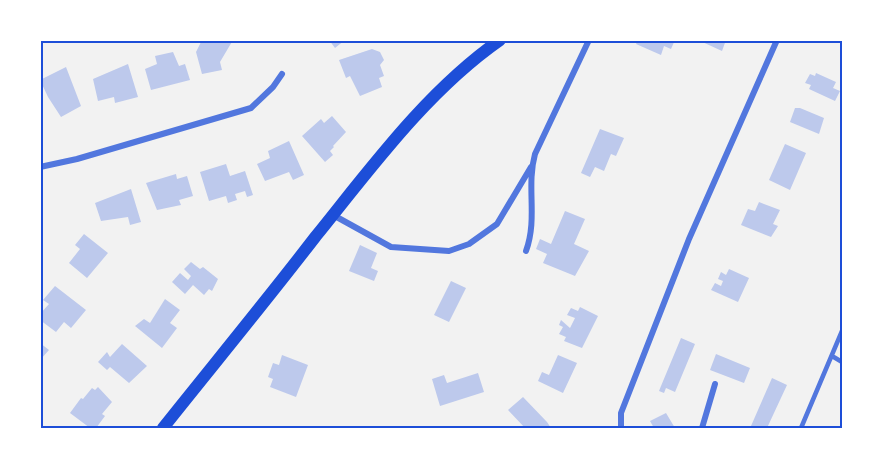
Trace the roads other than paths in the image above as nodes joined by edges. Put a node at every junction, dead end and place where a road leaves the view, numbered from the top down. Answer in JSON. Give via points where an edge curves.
{"nodes":[{"id":1,"x":500,"y":40,"type":"edge"},
{"id":2,"x":589,"y":40,"type":"edge"},
{"id":3,"x":777,"y":40,"type":"edge"},
{"id":4,"x":282,"y":74,"type":"dead end"},
{"id":5,"x":40,"y":167,"type":"edge"},
{"id":6,"x":531,"y":168,"type":"junction"},
{"id":7,"x":333,"y":215,"type":"junction"},
{"id":8,"x":526,"y":251,"type":"dead end"},
{"id":9,"x":843,"y":331,"type":"edge"},
{"id":10,"x":832,"y":356,"type":"junction"},
{"id":11,"x":843,"y":362,"type":"edge"},
{"id":12,"x":715,"y":384,"type":"dead end"},
{"id":13,"x":163,"y":429,"type":"edge"},
{"id":14,"x":621,"y":429,"type":"edge"},
{"id":15,"x":702,"y":429,"type":"edge"},
{"id":16,"x":801,"y":429,"type":"edge"}],
"edges":[{"from":1,"to":7,"type":"main road","via":[[425,108]]},
{"from":2,"to":6,"type":"street","via":[[540,138]]},
{"from":3,"to":14,"type":"street","via":[[685,250],[621,413]]},
{"from":4,"to":5,"type":"street","via":[[251,108]]},
{"from":6,"to":7,"type":"street","via":[[497,224],[469,244],[449,251],[391,247]]},
{"from":6,"to":8,"type":"street","via":[[533,221]]},
{"from":7,"to":13,"type":"main road"},
{"from":9,"to":10,"type":"lane"},
{"from":10,"to":11,"type":"lane"},
{"from":10,"to":16,"type":"lane"},
{"from":12,"to":15,"type":"street"}]}
